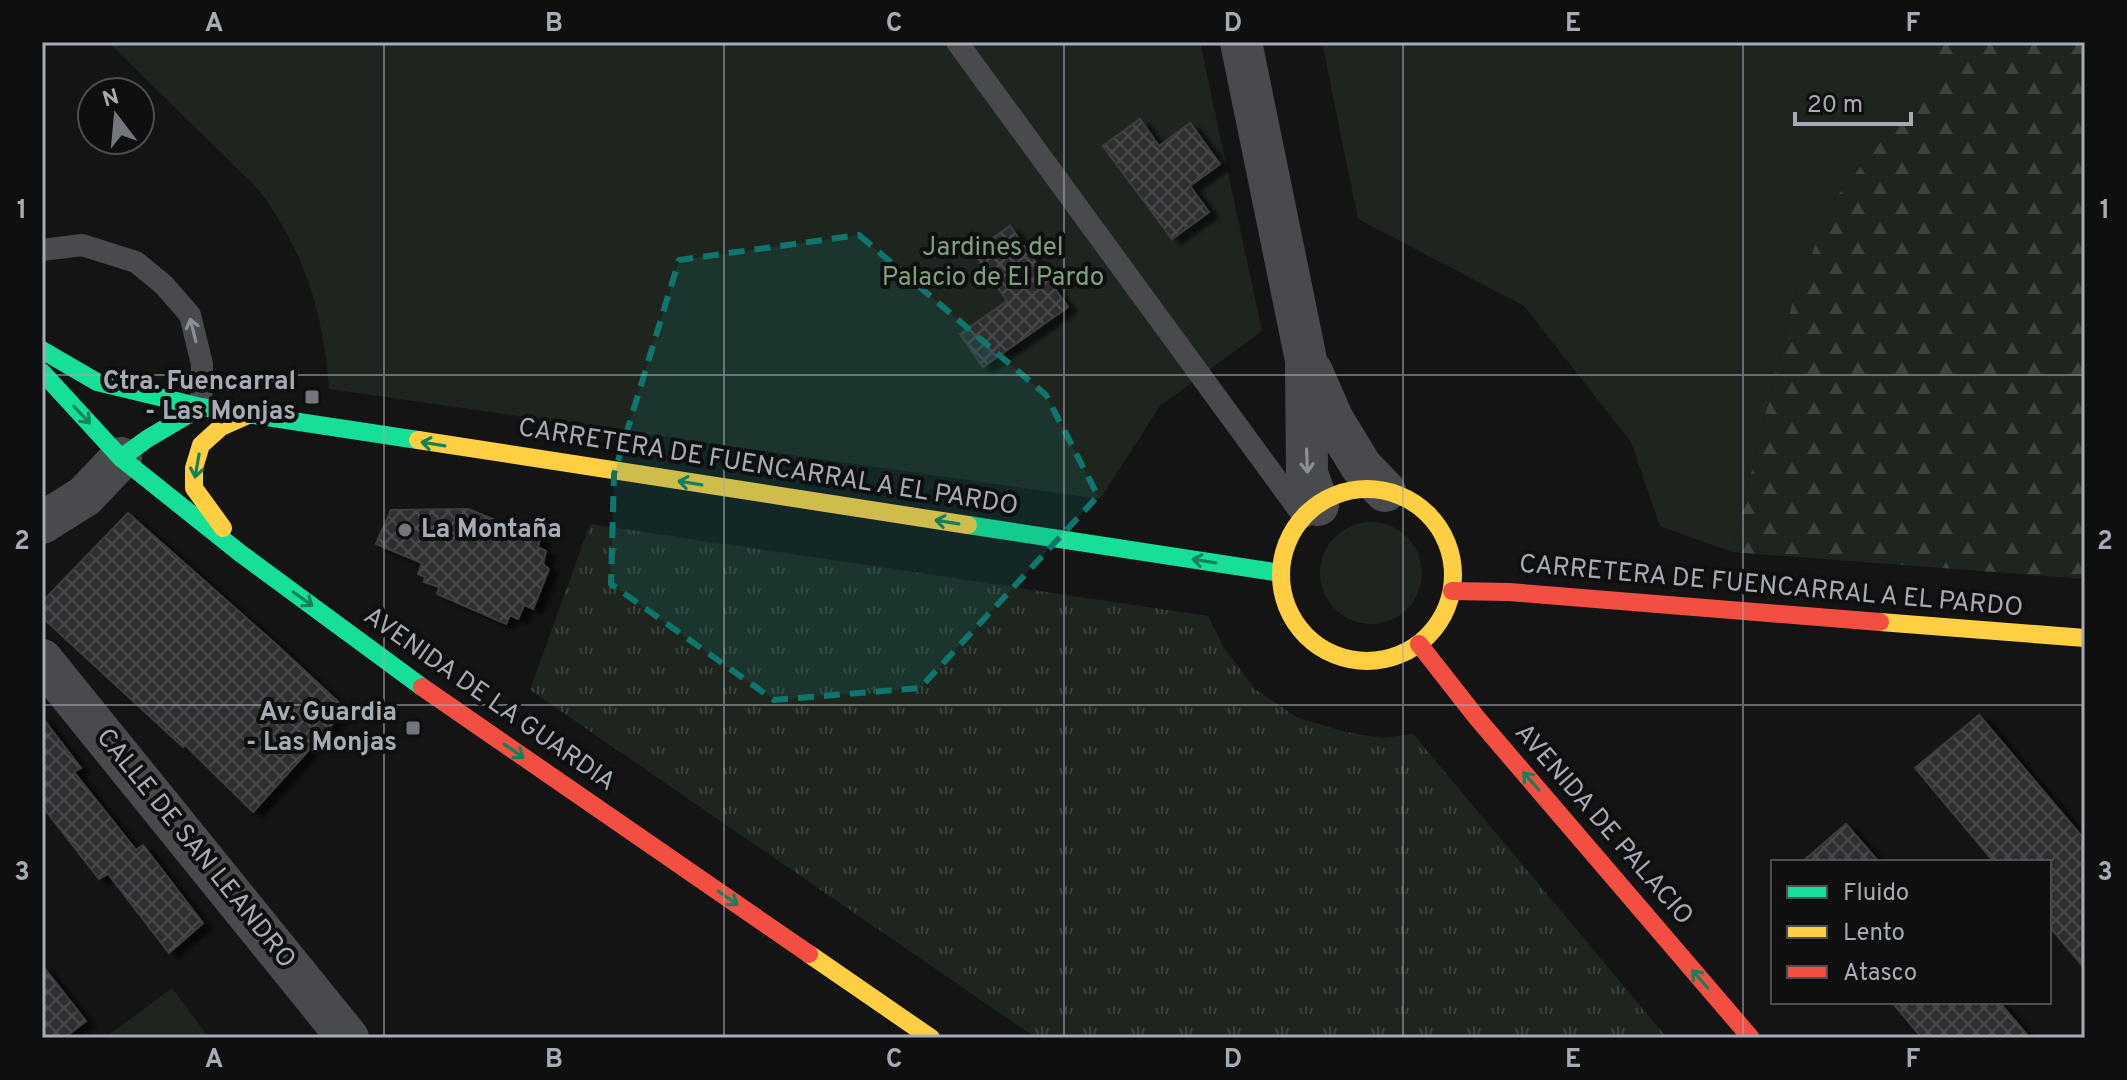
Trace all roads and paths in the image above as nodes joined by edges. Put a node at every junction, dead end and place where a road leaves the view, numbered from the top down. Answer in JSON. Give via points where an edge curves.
{"nodes":[{"id":1,"x":957,"y":42,"type":"edge"},
{"id":2,"x":1241,"y":42,"type":"edge"},
{"id":3,"x":42,"y":250,"type":"edge"},
{"id":4,"x":42,"y":350,"type":"edge"},
{"id":5,"x":1306,"y":360,"type":"junction"},
{"id":6,"x":42,"y":372,"type":"edge"},
{"id":7,"x":97,"y":382,"type":"junction"},
{"id":8,"x":201,"y":407,"type":"junction"},
{"id":9,"x":113,"y":408,"type":"dead end"},
{"id":10,"x":248,"y":415,"type":"junction"},
{"id":11,"x":123,"y":444,"type":"junction"},
{"id":12,"x":1385,"y":491,"type":"junction"},
{"id":13,"x":85,"y":496,"type":"junction"},
{"id":14,"x":1311,"y":511,"type":"junction"},
{"id":15,"x":42,"y":523,"type":"edge"},
{"id":16,"x":42,"y":552,"type":"edge"},
{"id":17,"x":240,"y":553,"type":"junction"},
{"id":18,"x":1281,"y":573,"type":"junction"},
{"id":19,"x":1452,"y":591,"type":"junction"},
{"id":20,"x":2085,"y":638,"type":"edge"},
{"id":21,"x":1419,"y":644,"type":"junction"},
{"id":22,"x":42,"y":660,"type":"edge"},
{"id":23,"x":348,"y":1038,"type":"edge"},
{"id":24,"x":931,"y":1038,"type":"edge"},
{"id":25,"x":1751,"y":1038,"type":"edge"}],
"edges":[{"from":1,"to":14,"type":"lane"},
{"from":2,"to":5,"type":"street"},
{"from":8,"to":3,"type":"lane","one_way":true,"via":[[202,364],[190,315],[164,285],[136,262],[82,245]]},
{"from":4,"to":7,"type":"street","name":"CARRETERA DE FUENCARRAL A EL PARDO"},
{"from":5,"to":12,"type":"street","via":[[1333,420],[1361,466]]},
{"from":5,"to":14,"type":"street","one_way":true},
{"from":6,"to":11,"type":"street","name":"AVENIDA DE LA GUARDIA","one_way":true},
{"from":7,"to":8,"type":"street","name":"CARRETERA DE FUENCARRAL A EL PARDO"},
{"from":7,"to":9,"type":"street"},
{"from":8,"to":10,"type":"street","name":"CARRETERA DE FUENCARRAL A EL PARDO"},
{"from":8,"to":11,"type":"street","via":[[147,439]]},
{"from":10,"to":17,"type":"street","one_way":true,"via":[[221,427],[201,445],[194,468],[194,488]]},
{"from":18,"to":10,"type":"street","name":"CARRETERA DE FUENCARRAL A EL PARDO","one_way":true},
{"from":11,"to":13,"type":"street"},
{"from":11,"to":17,"type":"street","name":"AVENIDA DE LA GUARDIA"},
{"from":12,"to":14,"type":"street","via":[[1357,490],[1332,497]]},
{"from":12,"to":19,"type":"street","via":[[1410,500],[1439,528],[1452,557]]},
{"from":13,"to":15,"type":"street"},
{"from":13,"to":16,"type":"street"},
{"from":14,"to":18,"type":"street","via":[[1292,534]]},
{"from":17,"to":24,"type":"street","name":"AVENIDA DE LA GUARDIA","one_way":true,"via":[[436,697]]},
{"from":18,"to":21,"type":"street","via":[[1284,599],[1296,624],[1332,654],[1366,662],[1392,658]]},
{"from":19,"to":20,"type":"street","name":"CARRETERA DE FUENCARRAL A EL PARDO"},
{"from":19,"to":21,"type":"street","via":[[1440,621]]},
{"from":25,"to":21,"type":"street","name":"AVENIDA DE PALACIO","one_way":true},
{"from":22,"to":23,"type":"street","name":"CALLE DE SAN LEANDRO"}]}
